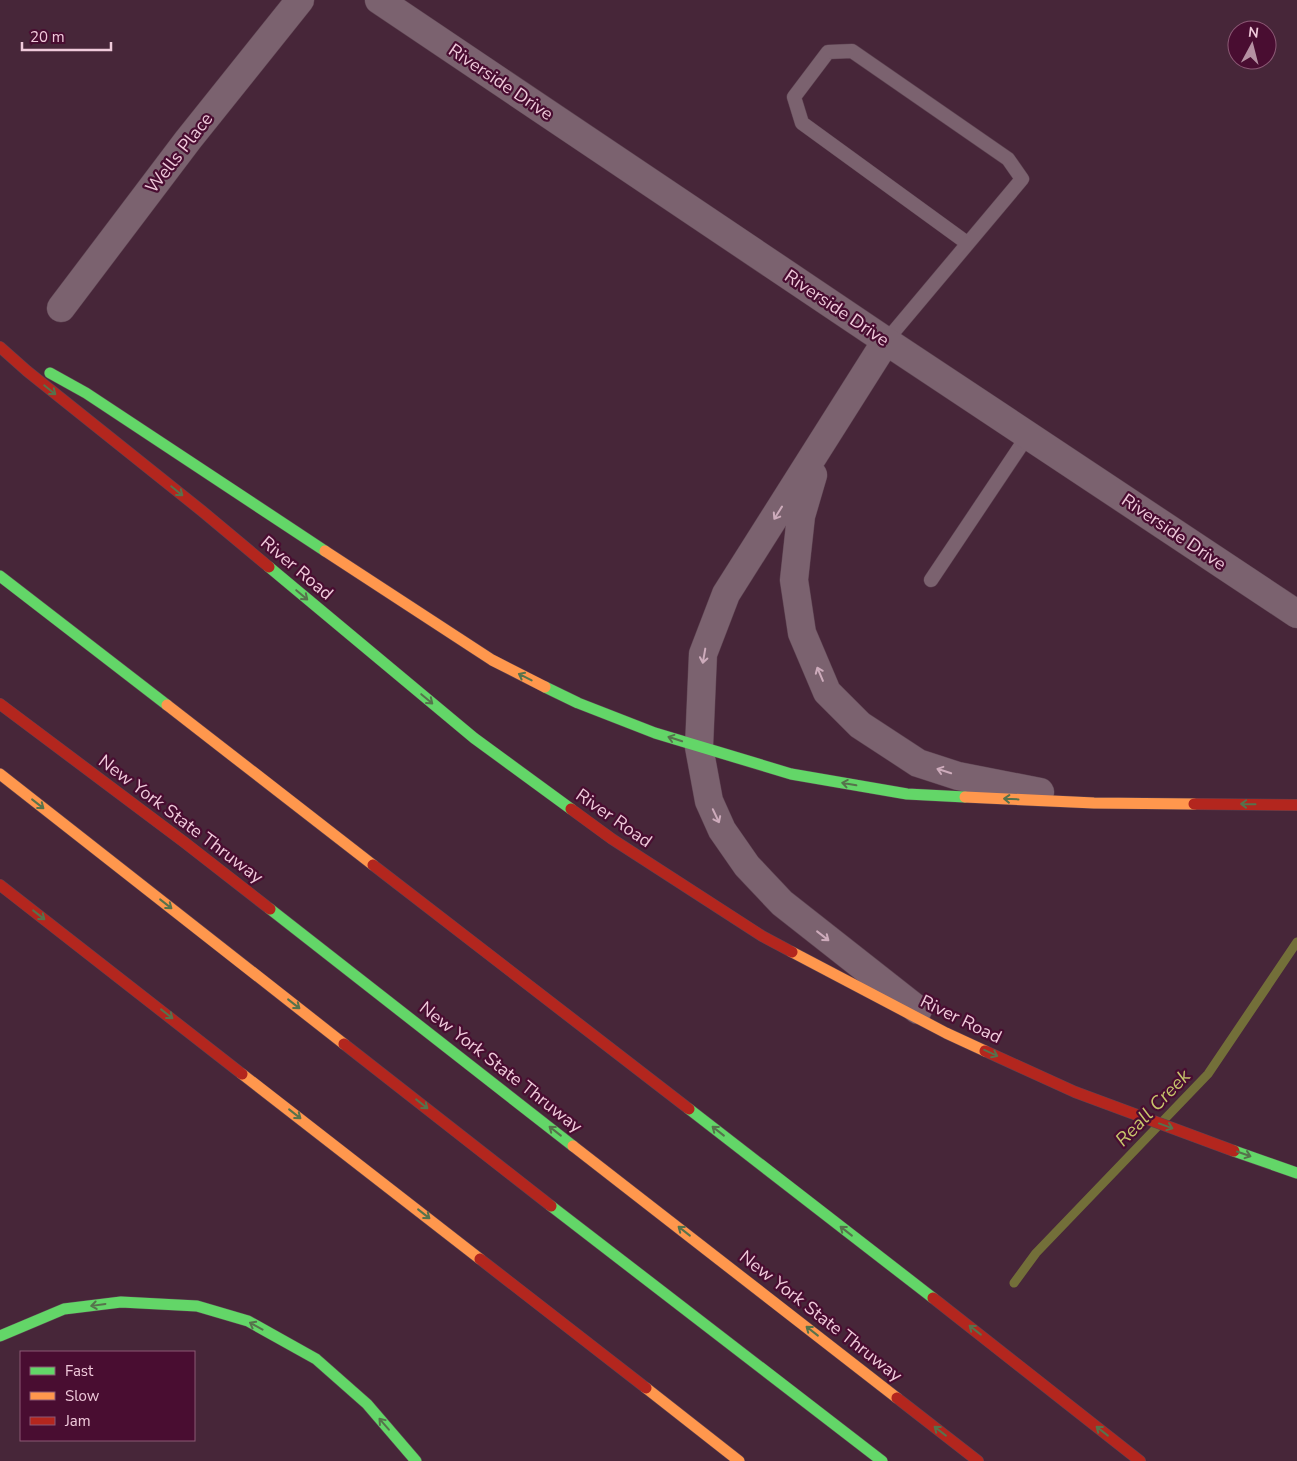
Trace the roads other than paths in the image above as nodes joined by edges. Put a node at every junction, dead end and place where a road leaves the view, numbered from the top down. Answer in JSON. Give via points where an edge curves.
{"nodes":[{"id":1,"x":300,"y":0,"type":"edge"},
{"id":2,"x":379,"y":0,"type":"edge"},
{"id":3,"x":967,"y":243,"type":"junction"},
{"id":4,"x":61,"y":308,"type":"dead end"},
{"id":5,"x":886,"y":341,"type":"junction"},
{"id":6,"x":0,"y":347,"type":"edge"},
{"id":7,"x":1028,"y":435,"type":"junction"},
{"id":8,"x":822,"y":442,"type":"junction"},
{"id":9,"x":0,"y":576,"type":"edge"},
{"id":10,"x":931,"y":580,"type":"dead end"},
{"id":11,"x":1297,"y":614,"type":"edge"},
{"id":12,"x":0,"y":704,"type":"edge"},
{"id":13,"x":698,"y":747,"type":"junction"},
{"id":14,"x":0,"y":774,"type":"edge"},
{"id":15,"x":1094,"y":803,"type":"junction"},
{"id":16,"x":1297,"y":805,"type":"edge"},
{"id":17,"x":0,"y":885,"type":"edge"},
{"id":18,"x":946,"y":1033,"type":"junction"},
{"id":19,"x":1297,"y":1172,"type":"edge"},
{"id":20,"x":0,"y":1336,"type":"edge"},
{"id":21,"x":416,"y":1461,"type":"edge"},
{"id":22,"x":739,"y":1461,"type":"edge"},
{"id":23,"x":882,"y":1461,"type":"edge"},
{"id":24,"x":978,"y":1461,"type":"edge"},
{"id":25,"x":1140,"y":1461,"type":"edge"}],
"edges":[{"from":1,"to":4,"type":"street","name":"Wells Place","via":[[188,140]]},
{"from":2,"to":5,"type":"street","name":"Riverside Drive"},
{"from":3,"to":3,"type":"lane","via":[[1022,179],[1008,159],[852,51],[828,52],[794,97],[802,123]]},
{"from":3,"to":5,"type":"lane"},
{"from":5,"to":7,"type":"street","name":"Riverside Drive"},
{"from":5,"to":8,"type":"street"},
{"from":13,"to":6,"type":"main road","one_way":true,"via":[[578,703],[492,660],[86,393]]},
{"from":6,"to":18,"type":"main road","name":"River Road","one_way":true,"via":[[474,738],[612,839],[762,936]]},
{"from":7,"to":10,"type":"lane"},
{"from":7,"to":11,"type":"street","name":"Riverside Drive"},
{"from":8,"to":13,"type":"street","one_way":true,"via":[[726,594],[704,654]]},
{"from":15,"to":8,"type":"street","one_way":true,"via":[[958,776],[918,763],[860,725],[828,692],[802,633],[794,580],[801,516]]},
{"from":25,"to":9,"type":"main road","one_way":true},
{"from":24,"to":12,"type":"main road","name":"New York State Thruway","one_way":true,"via":[[184,842]]},
{"from":15,"to":13,"type":"main road","one_way":true,"via":[[907,794],[791,774]]},
{"from":13,"to":18,"type":"street","one_way":true,"via":[[709,801],[722,830],[747,866],[782,903]]},
{"from":14,"to":23,"type":"main road","one_way":true},
{"from":16,"to":15,"type":"main road","one_way":true},
{"from":17,"to":22,"type":"main road","one_way":true},
{"from":18,"to":19,"type":"main road","name":"River Road","one_way":true,"via":[[1075,1092]]},
{"from":21,"to":20,"type":"main road","one_way":true,"via":[[367,1404],[316,1359],[248,1321],[197,1306],[121,1302],[64,1309]]}]}
